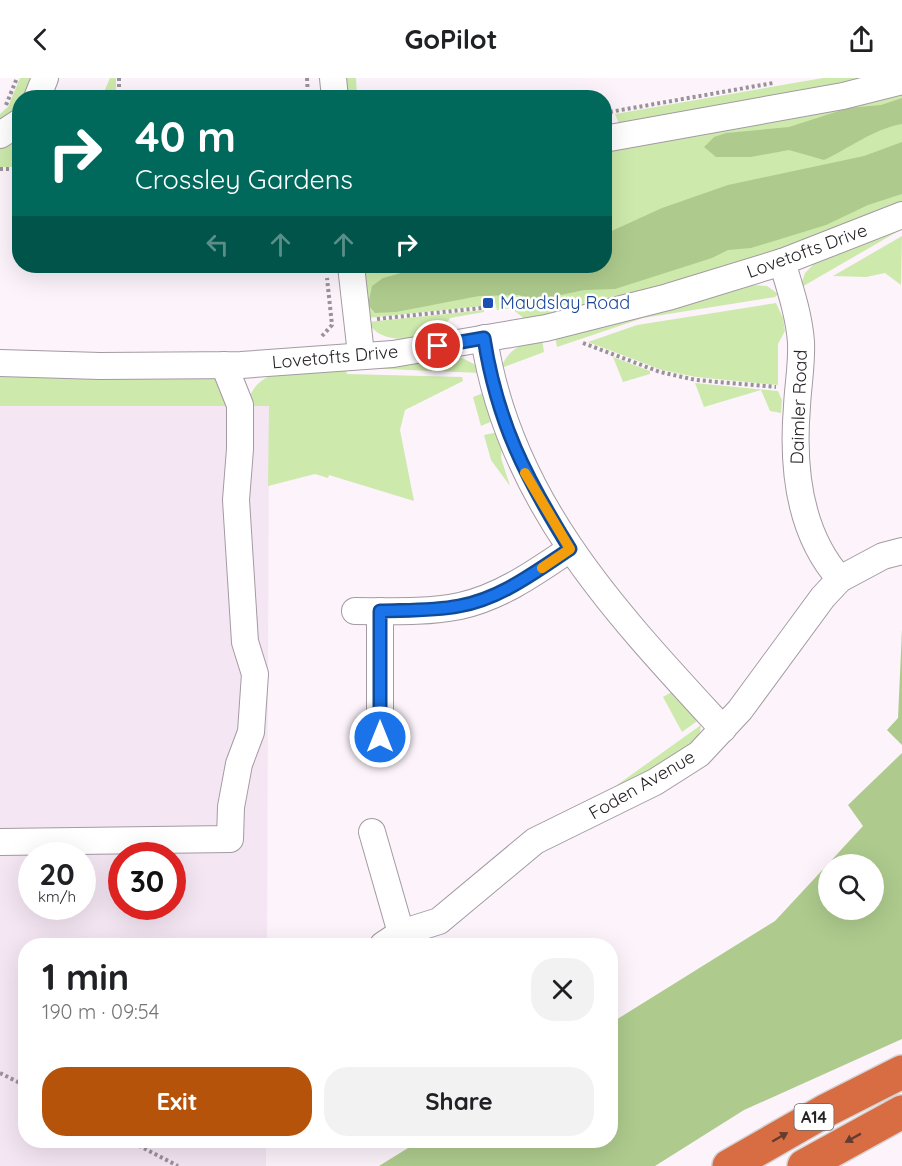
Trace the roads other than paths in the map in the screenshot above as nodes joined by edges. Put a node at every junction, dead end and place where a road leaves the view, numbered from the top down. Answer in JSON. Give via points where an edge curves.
{"nodes":[{"id":1,"x":902,"y":81,"type":"edge"},
{"id":2,"x":612,"y":138,"type":"edge"},
{"id":3,"x":902,"y":215,"type":"edge"},
{"id":4,"x":782,"y":262,"type":"junction"},
{"id":5,"x":352,"y":273,"type":"edge"},
{"id":6,"x":484,"y":338,"type":"junction"},
{"id":7,"x":361,"y":354,"type":"junction"},
{"id":8,"x":0,"y":363,"type":"edge"},
{"id":9,"x":224,"y":365,"type":"junction"},
{"id":10,"x":570,"y":549,"type":"junction"},
{"id":11,"x":902,"y":551,"type":"edge"},
{"id":12,"x":840,"y":579,"type":"junction"},
{"id":13,"x":723,"y":729,"type":"junction"},
{"id":14,"x":380,"y":737,"type":"dead end"},
{"id":15,"x":372,"y":832,"type":"dead end"},
{"id":16,"x":0,"y":842,"type":"edge"},
{"id":17,"x":392,"y":938,"type":"edge"},
{"id":18,"x":395,"y":938,"type":"edge"},
{"id":19,"x":902,"y":1072,"type":"edge"},
{"id":20,"x":902,"y":1112,"type":"edge"},
{"id":21,"x":729,"y":1166,"type":"edge"},
{"id":22,"x":804,"y":1166,"type":"edge"}],
"edges":[{"from":1,"to":2,"type":"street","via":[[843,96]]},
{"from":3,"to":4,"type":"street","name":"Lovetofts Drive"},
{"from":4,"to":6,"type":"street","name":"Lovetofts Drive","via":[[657,300],[546,328]]},
{"from":4,"to":12,"type":"street","name":"Daimler Road","via":[[801,339],[796,468],[806,522],[819,553]]},
{"from":5,"to":7,"type":"street"},
{"from":6,"to":7,"type":"street","name":"Lovetofts Drive","via":[[393,354]]},
{"from":6,"to":10,"type":"street","via":[[493,387],[512,444]]},
{"from":7,"to":9,"type":"street","name":"Lovetofts Drive"},
{"from":8,"to":9,"type":"street","name":"Lovetofts Drive"},
{"from":9,"to":16,"type":"street","via":[[240,405],[236,500],[245,642],[255,674],[251,732],[239,764],[230,839]]},
{"from":10,"to":13,"type":"street","via":[[630,627]]},
{"from":10,"to":14,"type":"street","via":[[518,583],[474,602],[430,610],[367,611]]},
{"from":11,"to":12,"type":"street","name":"Foden Avenue","via":[[883,556]]},
{"from":12,"to":13,"type":"street","name":"Foden Avenue"},
{"from":13,"to":18,"type":"street","name":"Foden Avenue","via":[[683,766],[535,841],[439,921]]},
{"from":15,"to":17,"type":"street","name":"Foden Avenue"},
{"from":21,"to":19,"type":"highway","number":"A14","one_way":true},
{"from":20,"to":22,"type":"highway","number":"A14","one_way":true}]}
